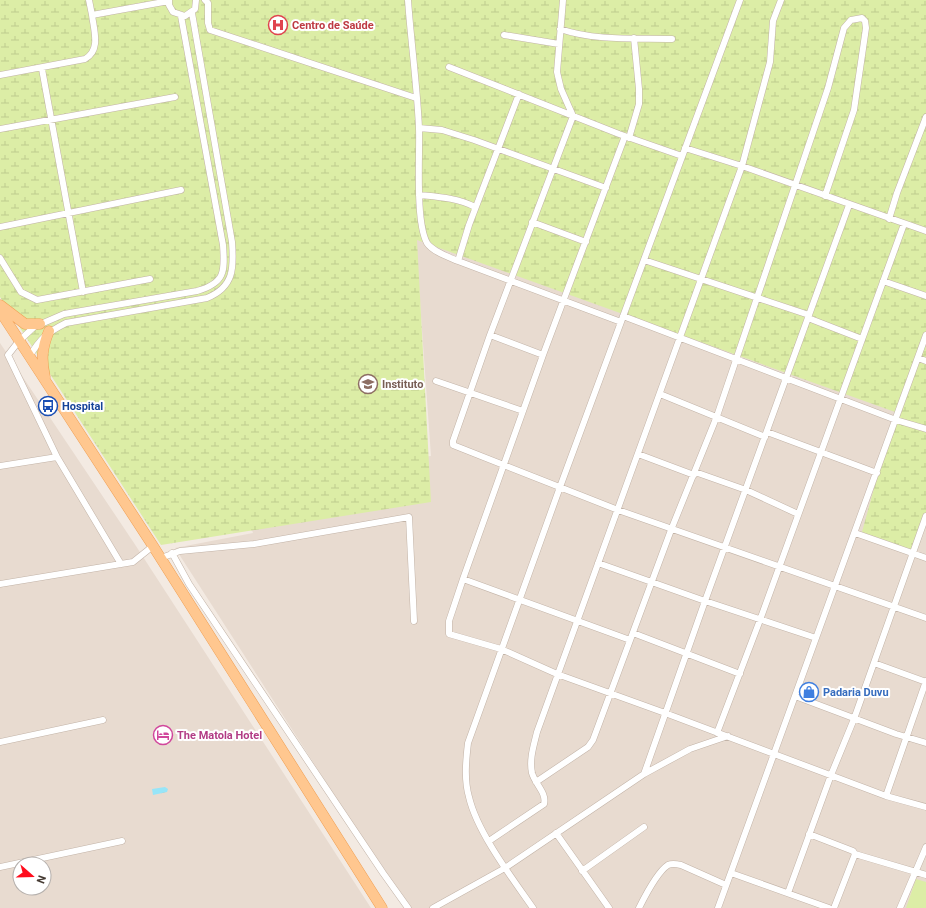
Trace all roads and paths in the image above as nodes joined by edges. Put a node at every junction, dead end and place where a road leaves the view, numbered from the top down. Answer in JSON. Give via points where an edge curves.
{"nodes":[{"id":1,"x":89,"y":0,"type":"edge"},
{"id":2,"x":197,"y":0,"type":"edge"},
{"id":3,"x":205,"y":0,"type":"edge"},
{"id":4,"x":408,"y":0,"type":"edge"},
{"id":5,"x":563,"y":0,"type":"edge"},
{"id":6,"x":740,"y":0,"type":"edge"},
{"id":7,"x":782,"y":0,"type":"edge"},
{"id":8,"x":166,"y":1,"type":"edge"},
{"id":9,"x":192,"y":13,"type":"junction"},
{"id":10,"x":92,"y":15,"type":"junction"},
{"id":11,"x":181,"y":16,"type":"junction"},
{"id":12,"x":560,"y":29,"type":"junction"},
{"id":13,"x":504,"y":35,"type":"dead end"},
{"id":14,"x":634,"y":38,"type":"junction"},
{"id":15,"x":672,"y":39,"type":"dead end"},
{"id":16,"x":559,"y":44,"type":"junction"},
{"id":17,"x":449,"y":67,"type":"dead end"},
{"id":18,"x":42,"y":69,"type":"junction"},
{"id":19,"x":0,"y":76,"type":"edge"},
{"id":20,"x":519,"y":94,"type":"junction"},
{"id":21,"x":175,"y":97,"type":"dead end"},
{"id":22,"x":416,"y":98,"type":"junction"},
{"id":23,"x":573,"y":116,"type":"junction"},
{"id":24,"x":926,"y":117,"type":"edge"},
{"id":25,"x":50,"y":120,"type":"junction"},
{"id":26,"x":419,"y":128,"type":"junction"},
{"id":27,"x":0,"y":129,"type":"edge"},
{"id":28,"x":627,"y":137,"type":"junction"},
{"id":29,"x":685,"y":148,"type":"junction"},
{"id":30,"x":499,"y":149,"type":"junction"},
{"id":31,"x":682,"y":156,"type":"junction"},
{"id":32,"x":742,"y":166,"type":"junction"},
{"id":33,"x":552,"y":168,"type":"junction"},
{"id":34,"x":796,"y":185,"type":"junction"},
{"id":35,"x":606,"y":188,"type":"junction"},
{"id":36,"x":181,"y":190,"type":"dead end"},
{"id":37,"x":420,"y":195,"type":"junction"},
{"id":38,"x":825,"y":196,"type":"junction"},
{"id":39,"x":849,"y":205,"type":"junction"},
{"id":40,"x":476,"y":207,"type":"junction"},
{"id":41,"x":68,"y":214,"type":"junction"},
{"id":42,"x":889,"y":219,"type":"junction"},
{"id":43,"x":532,"y":222,"type":"junction"},
{"id":44,"x":904,"y":224,"type":"junction"},
{"id":45,"x":0,"y":228,"type":"edge"},
{"id":46,"x":926,"y":231,"type":"edge"},
{"id":47,"x":586,"y":242,"type":"junction"},
{"id":48,"x":0,"y":258,"type":"edge"},
{"id":49,"x":644,"y":260,"type":"junction"},
{"id":50,"x":458,"y":261,"type":"junction"},
{"id":51,"x":150,"y":279,"type":"dead end"},
{"id":52,"x":510,"y":280,"type":"junction"},
{"id":53,"x":701,"y":280,"type":"junction"},
{"id":54,"x":883,"y":281,"type":"junction"},
{"id":55,"x":83,"y":292,"type":"junction"},
{"id":56,"x":926,"y":296,"type":"edge"},
{"id":57,"x":757,"y":298,"type":"junction"},
{"id":58,"x":565,"y":301,"type":"junction"},
{"id":59,"x":0,"y":305,"type":"edge"},
{"id":60,"x":0,"y":311,"type":"edge"},
{"id":61,"x":809,"y":317,"type":"junction"},
{"id":62,"x":622,"y":319,"type":"junction"},
{"id":63,"x":40,"y":324,"type":"junction"},
{"id":64,"x":50,"y":331,"type":"junction"},
{"id":65,"x":490,"y":335,"type":"junction"},
{"id":66,"x":926,"y":335,"type":"edge"},
{"id":67,"x":681,"y":338,"type":"junction"},
{"id":68,"x":862,"y":339,"type":"junction"},
{"id":69,"x":19,"y":341,"type":"junction"},
{"id":70,"x":543,"y":355,"type":"junction"},
{"id":71,"x":29,"y":357,"type":"junction"},
{"id":72,"x":736,"y":358,"type":"junction"},
{"id":73,"x":918,"y":358,"type":"junction"},
{"id":74,"x":926,"y":361,"type":"edge"},
{"id":75,"x":787,"y":377,"type":"junction"},
{"id":76,"x":436,"y":381,"type":"dead end"},
{"id":77,"x":48,"y":385,"type":"junction"},
{"id":78,"x":470,"y":393,"type":"junction"},
{"id":79,"x":660,"y":394,"type":"junction"},
{"id":80,"x":841,"y":398,"type":"junction"},
{"id":81,"x":523,"y":411,"type":"junction"},
{"id":82,"x":717,"y":416,"type":"junction"},
{"id":83,"x":896,"y":420,"type":"junction"},
{"id":84,"x":926,"y":429,"type":"edge"},
{"id":85,"x":766,"y":435,"type":"junction"},
{"id":86,"x":821,"y":452,"type":"junction"},
{"id":87,"x":638,"y":454,"type":"junction"},
{"id":88,"x":57,"y":456,"type":"junction"},
{"id":89,"x":504,"y":465,"type":"junction"},
{"id":90,"x":0,"y":466,"type":"edge"},
{"id":91,"x":694,"y":473,"type":"junction"},
{"id":92,"x":877,"y":473,"type":"junction"},
{"id":93,"x":560,"y":486,"type":"junction"},
{"id":94,"x":746,"y":490,"type":"junction"},
{"id":95,"x":618,"y":510,"type":"junction"},
{"id":96,"x":798,"y":514,"type":"junction"},
{"id":97,"x":926,"y":516,"type":"edge"},
{"id":98,"x":672,"y":530,"type":"junction"},
{"id":99,"x":854,"y":533,"type":"junction"},
{"id":100,"x":153,"y":546,"type":"junction"},
{"id":101,"x":724,"y":548,"type":"junction"},
{"id":102,"x":172,"y":553,"type":"junction"},
{"id":103,"x":913,"y":553,"type":"junction"},
{"id":104,"x":161,"y":558,"type":"junction"},
{"id":105,"x":926,"y":558,"type":"edge"},
{"id":106,"x":598,"y":563,"type":"junction"},
{"id":107,"x":121,"y":564,"type":"junction"},
{"id":108,"x":780,"y":566,"type":"junction"},
{"id":109,"x":463,"y":579,"type":"junction"},
{"id":110,"x":652,"y":583,"type":"junction"},
{"id":111,"x":0,"y":584,"type":"edge"},
{"id":112,"x":834,"y":586,"type":"junction"},
{"id":113,"x":520,"y":599,"type":"junction"},
{"id":114,"x":705,"y":601,"type":"junction"},
{"id":115,"x":893,"y":607,"type":"junction"},
{"id":116,"x":926,"y":618,"type":"edge"},
{"id":117,"x":578,"y":620,"type":"junction"},
{"id":118,"x":760,"y":620,"type":"junction"},
{"id":119,"x":414,"y":621,"type":"dead end"},
{"id":120,"x":631,"y":637,"type":"junction"},
{"id":121,"x":816,"y":638,"type":"junction"},
{"id":122,"x":500,"y":649,"type":"junction"},
{"id":123,"x":686,"y":654,"type":"junction"},
{"id":124,"x":874,"y":664,"type":"junction"},
{"id":125,"x":557,"y":674,"type":"junction"},
{"id":126,"x":740,"y":674,"type":"junction"},
{"id":127,"x":926,"y":682,"type":"edge"},
{"id":128,"x":610,"y":694,"type":"junction"},
{"id":129,"x":795,"y":696,"type":"junction"},
{"id":130,"x":665,"y":713,"type":"junction"},
{"id":131,"x":854,"y":719,"type":"junction"},
{"id":132,"x":103,"y":720,"type":"dead end"},
{"id":133,"x":717,"y":733,"type":"junction"},
{"id":134,"x":728,"y":736,"type":"junction"},
{"id":135,"x":906,"y":737,"type":"junction"},
{"id":136,"x":0,"y":742,"type":"edge"},
{"id":137,"x":926,"y":743,"type":"edge"},
{"id":138,"x":774,"y":753,"type":"junction"},
{"id":139,"x":644,"y":774,"type":"junction"},
{"id":140,"x":831,"y":775,"type":"junction"},
{"id":141,"x":536,"y":782,"type":"junction"},
{"id":142,"x":886,"y":796,"type":"junction"},
{"id":143,"x":926,"y":806,"type":"edge"},
{"id":144,"x":644,"y":827,"type":"dead end"},
{"id":145,"x":556,"y":833,"type":"junction"},
{"id":146,"x":810,"y":834,"type":"junction"},
{"id":147,"x":489,"y":841,"type":"junction"},
{"id":148,"x":122,"y":842,"type":"dead end"},
{"id":149,"x":926,"y":847,"type":"edge"},
{"id":150,"x":855,"y":854,"type":"junction"},
{"id":151,"x":0,"y":868,"type":"edge"},
{"id":152,"x":505,"y":868,"type":"junction"},
{"id":153,"x":582,"y":871,"type":"junction"},
{"id":154,"x":916,"y":872,"type":"junction"},
{"id":155,"x":731,"y":873,"type":"junction"},
{"id":156,"x":926,"y":875,"type":"edge"},
{"id":157,"x":726,"y":885,"type":"junction"},
{"id":158,"x":788,"y":893,"type":"junction"},
{"id":159,"x":382,"y":908,"type":"edge"},
{"id":160,"x":408,"y":908,"type":"edge"},
{"id":161,"x":433,"y":908,"type":"edge"},
{"id":162,"x":533,"y":908,"type":"edge"},
{"id":163,"x":609,"y":908,"type":"edge"},
{"id":164,"x":639,"y":908,"type":"edge"},
{"id":165,"x":718,"y":908,"type":"edge"},
{"id":166,"x":829,"y":908,"type":"edge"},
{"id":167,"x":834,"y":908,"type":"edge"},
{"id":168,"x":900,"y":908,"type":"edge"}],
"edges":[{"from":1,"to":10,"type":"street"},
{"from":2,"to":9,"type":"street"},
{"from":3,"to":22,"type":"street","via":[[208,4],[210,30]]},
{"from":4,"to":22,"type":"street"},
{"from":5,"to":12,"type":"street"},
{"from":6,"to":29,"type":"street"},
{"from":7,"to":32,"type":"street","via":[[773,21],[770,62]]},
{"from":8,"to":10,"type":"street"},
{"from":8,"to":11,"type":"street","via":[[173,12]]},
{"from":9,"to":11,"type":"street"},
{"from":9,"to":64,"type":"street","via":[[232,242],[233,264],[228,280],[220,293],[207,298],[66,323]]},
{"from":10,"to":18,"type":"street","via":[[96,48],[92,56],[85,60]]},
{"from":11,"to":63,"type":"street","via":[[223,245],[224,266],[218,280],[211,287],[196,291],[64,314]]},
{"from":12,"to":14,"type":"street","via":[[576,34]]},
{"from":12,"to":16,"type":"street"},
{"from":13,"to":16,"type":"street"},
{"from":14,"to":15,"type":"street"},
{"from":14,"to":28,"type":"street","via":[[639,104]]},
{"from":16,"to":23,"type":"street","via":[[558,81]]},
{"from":17,"to":20,"type":"street"},
{"from":18,"to":19,"type":"street"},
{"from":18,"to":25,"type":"street"},
{"from":20,"to":23,"type":"street"},
{"from":20,"to":30,"type":"street"},
{"from":21,"to":25,"type":"street"},
{"from":22,"to":26,"type":"street"},
{"from":23,"to":28,"type":"street"},
{"from":23,"to":33,"type":"street"},
{"from":24,"to":42,"type":"street"},
{"from":25,"to":27,"type":"street"},
{"from":25,"to":41,"type":"street"},
{"from":26,"to":30,"type":"street","via":[[442,130]]},
{"from":26,"to":37,"type":"street"},
{"from":28,"to":31,"type":"street"},
{"from":28,"to":35,"type":"street"},
{"from":29,"to":31,"type":"street"},
{"from":29,"to":32,"type":"street"},
{"from":30,"to":33,"type":"street"},
{"from":30,"to":40,"type":"street"},
{"from":31,"to":49,"type":"street"},
{"from":32,"to":34,"type":"street"},
{"from":32,"to":53,"type":"street"},
{"from":33,"to":35,"type":"street"},
{"from":33,"to":43,"type":"street"},
{"from":34,"to":38,"type":"street"},
{"from":34,"to":38,"type":"street","via":[[828,88],[844,28],[851,20],[862,18],[866,28],[854,110]]},
{"from":34,"to":57,"type":"street"},
{"from":35,"to":47,"type":"street"},
{"from":36,"to":41,"type":"street"},
{"from":37,"to":40,"type":"street","via":[[451,198]]},
{"from":37,"to":50,"type":"street","via":[[423,230],[427,242],[434,249]]},
{"from":38,"to":39,"type":"street"},
{"from":39,"to":42,"type":"street"},
{"from":39,"to":61,"type":"street"},
{"from":40,"to":50,"type":"street"},
{"from":41,"to":45,"type":"street"},
{"from":41,"to":55,"type":"street"},
{"from":42,"to":44,"type":"street"},
{"from":43,"to":47,"type":"street"},
{"from":43,"to":52,"type":"street"},
{"from":44,"to":46,"type":"street"},
{"from":44,"to":54,"type":"street"},
{"from":47,"to":58,"type":"street"},
{"from":48,"to":55,"type":"street","via":[[21,292],[37,300]]},
{"from":49,"to":53,"type":"street"},
{"from":49,"to":62,"type":"street"},
{"from":50,"to":52,"type":"street"},
{"from":51,"to":55,"type":"street"},
{"from":52,"to":58,"type":"street"},
{"from":52,"to":65,"type":"street"},
{"from":53,"to":57,"type":"street"},
{"from":53,"to":67,"type":"street"},
{"from":54,"to":56,"type":"street"},
{"from":54,"to":68,"type":"street"},
{"from":57,"to":61,"type":"street"},
{"from":57,"to":72,"type":"street"},
{"from":58,"to":62,"type":"street"},
{"from":58,"to":70,"type":"street"},
{"from":59,"to":63,"type":"main road","via":[[24,324]]},
{"from":60,"to":69,"type":"main road"},
{"from":61,"to":68,"type":"street"},
{"from":61,"to":75,"type":"street"},
{"from":62,"to":67,"type":"street"},
{"from":62,"to":93,"type":"street"},
{"from":63,"to":69,"type":"street"},
{"from":64,"to":71,"type":"street","via":[[40,340]]},
{"from":64,"to":77,"type":"main road","via":[[42,352]]},
{"from":65,"to":70,"type":"street"},
{"from":65,"to":78,"type":"street"},
{"from":66,"to":73,"type":"street"},
{"from":67,"to":72,"type":"street"},
{"from":67,"to":79,"type":"street"},
{"from":68,"to":80,"type":"street"},
{"from":69,"to":71,"type":"main road"},
{"from":69,"to":88,"type":"street","via":[[10,350],[9,360]]},
{"from":70,"to":81,"type":"street"},
{"from":71,"to":77,"type":"main road"},
{"from":72,"to":75,"type":"street"},
{"from":72,"to":82,"type":"street"},
{"from":73,"to":74,"type":"street"},
{"from":73,"to":83,"type":"street"},
{"from":75,"to":80,"type":"street"},
{"from":75,"to":85,"type":"street"},
{"from":76,"to":78,"type":"street"},
{"from":77,"to":100,"type":"main road"},
{"from":78,"to":81,"type":"street"},
{"from":78,"to":89,"type":"street","via":[[453,441],[454,445]]},
{"from":79,"to":82,"type":"street"},
{"from":79,"to":87,"type":"street"},
{"from":80,"to":83,"type":"street"},
{"from":80,"to":86,"type":"street"},
{"from":81,"to":89,"type":"street"},
{"from":82,"to":85,"type":"street"},
{"from":82,"to":91,"type":"street"},
{"from":83,"to":84,"type":"street"},
{"from":83,"to":92,"type":"street"},
{"from":85,"to":86,"type":"street"},
{"from":85,"to":94,"type":"street"},
{"from":86,"to":92,"type":"street"},
{"from":86,"to":96,"type":"street"},
{"from":87,"to":91,"type":"street"},
{"from":87,"to":95,"type":"street"},
{"from":88,"to":90,"type":"street"},
{"from":88,"to":107,"type":"street"},
{"from":89,"to":93,"type":"street"},
{"from":89,"to":109,"type":"street"},
{"from":91,"to":94,"type":"street"},
{"from":91,"to":98,"type":"street"},
{"from":92,"to":99,"type":"street"},
{"from":93,"to":95,"type":"street"},
{"from":93,"to":113,"type":"street"},
{"from":94,"to":96,"type":"street"},
{"from":94,"to":101,"type":"street"},
{"from":95,"to":98,"type":"street"},
{"from":95,"to":106,"type":"street"},
{"from":96,"to":108,"type":"street"},
{"from":97,"to":103,"type":"street"},
{"from":98,"to":101,"type":"street"},
{"from":98,"to":110,"type":"street"},
{"from":99,"to":103,"type":"street"},
{"from":99,"to":112,"type":"street"},
{"from":100,"to":104,"type":"main road"},
{"from":100,"to":107,"type":"street","via":[[133,562]]},
{"from":101,"to":108,"type":"street"},
{"from":101,"to":114,"type":"street"},
{"from":102,"to":104,"type":"street"},
{"from":102,"to":119,"type":"street","via":[[254,544],[409,517]]},
{"from":102,"to":160,"type":"street","via":[[189,584]]},
{"from":103,"to":105,"type":"street"},
{"from":103,"to":115,"type":"street"},
{"from":104,"to":159,"type":"main road"},
{"from":106,"to":110,"type":"street"},
{"from":106,"to":117,"type":"street"},
{"from":107,"to":111,"type":"street"},
{"from":108,"to":112,"type":"street"},
{"from":108,"to":118,"type":"street"},
{"from":109,"to":113,"type":"street"},
{"from":109,"to":122,"type":"street","via":[[449,621],[449,634]]},
{"from":110,"to":114,"type":"street"},
{"from":110,"to":120,"type":"street"},
{"from":112,"to":115,"type":"street"},
{"from":112,"to":121,"type":"street"},
{"from":113,"to":117,"type":"street"},
{"from":113,"to":122,"type":"street"},
{"from":114,"to":118,"type":"street"},
{"from":114,"to":123,"type":"street"},
{"from":115,"to":116,"type":"street"},
{"from":115,"to":124,"type":"street"},
{"from":117,"to":120,"type":"street"},
{"from":117,"to":125,"type":"street"},
{"from":118,"to":121,"type":"street"},
{"from":118,"to":126,"type":"street"},
{"from":120,"to":123,"type":"street"},
{"from":120,"to":128,"type":"street"},
{"from":121,"to":129,"type":"street"},
{"from":122,"to":125,"type":"street"},
{"from":122,"to":147,"type":"street","via":[[472,727],[466,761],[468,796],[474,814]]},
{"from":123,"to":126,"type":"street"},
{"from":123,"to":130,"type":"street"},
{"from":124,"to":127,"type":"street"},
{"from":124,"to":131,"type":"street"},
{"from":125,"to":128,"type":"street"},
{"from":125,"to":141,"type":"street","via":[[536,732],[531,757],[532,773]]},
{"from":126,"to":133,"type":"street"},
{"from":127,"to":135,"type":"street"},
{"from":128,"to":130,"type":"street"},
{"from":128,"to":141,"type":"street","via":[[591,745]]},
{"from":129,"to":131,"type":"street"},
{"from":129,"to":138,"type":"street"},
{"from":130,"to":133,"type":"street"},
{"from":130,"to":139,"type":"street"},
{"from":131,"to":135,"type":"street"},
{"from":131,"to":140,"type":"street"},
{"from":132,"to":136,"type":"street"},
{"from":133,"to":134,"type":"street"},
{"from":134,"to":138,"type":"street"},
{"from":134,"to":139,"type":"street","via":[[690,749]]},
{"from":135,"to":137,"type":"street"},
{"from":135,"to":142,"type":"street"},
{"from":138,"to":140,"type":"street"},
{"from":138,"to":155,"type":"street"},
{"from":139,"to":145,"type":"street"},
{"from":140,"to":142,"type":"street"},
{"from":140,"to":146,"type":"street"},
{"from":141,"to":147,"type":"street","via":[[545,796],[544,804]]},
{"from":142,"to":143,"type":"street"},
{"from":144,"to":153,"type":"street"},
{"from":145,"to":152,"type":"street"},
{"from":145,"to":153,"type":"street"},
{"from":146,"to":150,"type":"street"},
{"from":146,"to":158,"type":"street"},
{"from":147,"to":152,"type":"street"},
{"from":148,"to":151,"type":"street"},
{"from":149,"to":154,"type":"street"},
{"from":150,"to":154,"type":"street"},
{"from":150,"to":167,"type":"street"},
{"from":152,"to":161,"type":"street"},
{"from":152,"to":162,"type":"street"},
{"from":153,"to":163,"type":"street"},
{"from":154,"to":156,"type":"street"},
{"from":154,"to":168,"type":"street"},
{"from":155,"to":157,"type":"street"},
{"from":155,"to":158,"type":"street"},
{"from":157,"to":164,"type":"street","via":[[681,865],[668,865]]},
{"from":157,"to":165,"type":"street"},
{"from":158,"to":166,"type":"street"}]}
